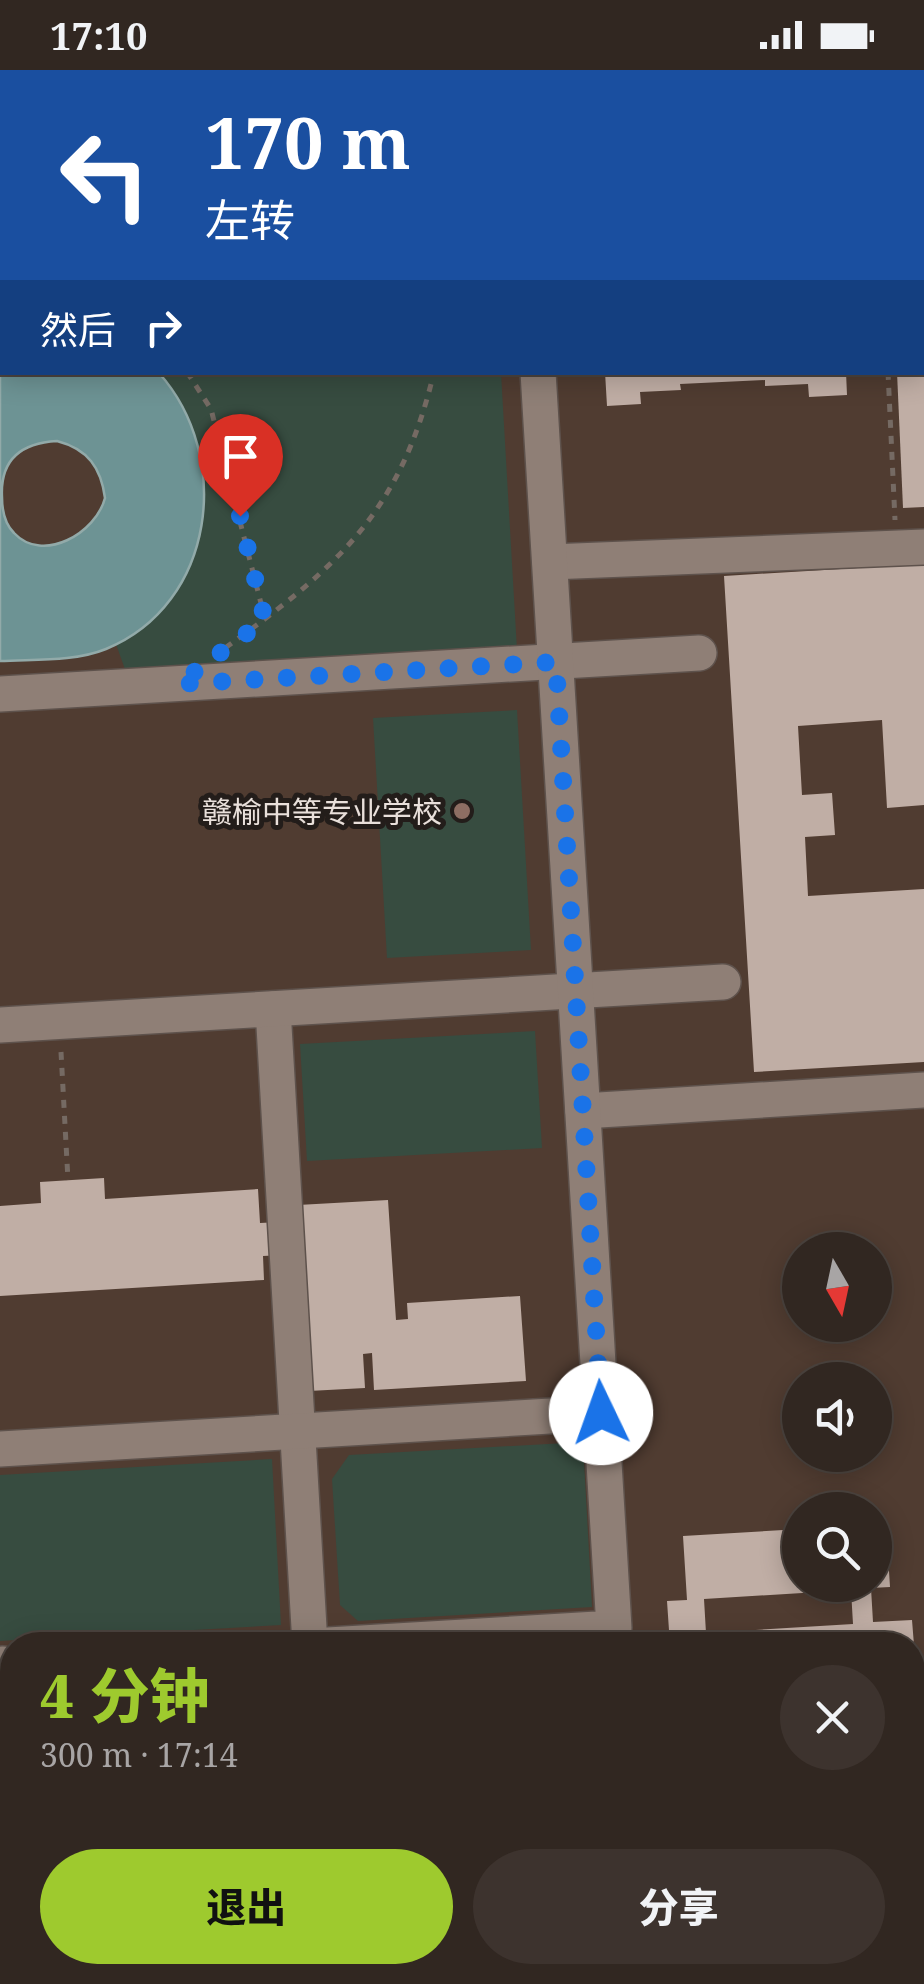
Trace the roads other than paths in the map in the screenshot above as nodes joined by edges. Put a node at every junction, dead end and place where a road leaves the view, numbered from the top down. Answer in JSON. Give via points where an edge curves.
{"nodes":[{"id":1,"x":538,"y":375,"type":"edge"},
{"id":2,"x":910,"y":547,"type":"edge"},
{"id":3,"x":550,"y":562,"type":"junction"},
{"id":4,"x":699,"y":653,"type":"dead end"},
{"id":5,"x":556,"y":662,"type":"junction"},
{"id":6,"x":0,"y":694,"type":"edge"},
{"id":7,"x":724,"y":982,"type":"dead end"},
{"id":8,"x":575,"y":991,"type":"junction"},
{"id":9,"x":273,"y":1009,"type":"junction"},
{"id":10,"x":0,"y":1025,"type":"edge"},
{"id":11,"x":924,"y":1090,"type":"edge"},
{"id":12,"x":583,"y":1111,"type":"junction"},
{"id":13,"x":601,"y":1413,"type":"junction"},
{"id":14,"x":298,"y":1432,"type":"junction"},
{"id":15,"x":0,"y":1449,"type":"edge"},
{"id":16,"x":309,"y":1632,"type":"edge"},
{"id":17,"x":547,"y":1632,"type":"edge"}],
"edges":[{"from":1,"to":3,"type":"street"},
{"from":2,"to":3,"type":"street"},
{"from":3,"to":5,"type":"street"},
{"from":4,"to":5,"type":"street"},
{"from":5,"to":6,"type":"street"},
{"from":5,"to":8,"type":"street"},
{"from":7,"to":8,"type":"street"},
{"from":8,"to":9,"type":"street"},
{"from":8,"to":12,"type":"street"},
{"from":9,"to":10,"type":"street"},
{"from":9,"to":14,"type":"street"},
{"from":11,"to":12,"type":"street"},
{"from":12,"to":13,"type":"street"},
{"from":13,"to":14,"type":"street"},
{"from":13,"to":17,"type":"street","via":[[614,1628]]},
{"from":14,"to":15,"type":"street"},
{"from":14,"to":16,"type":"street"}]}
